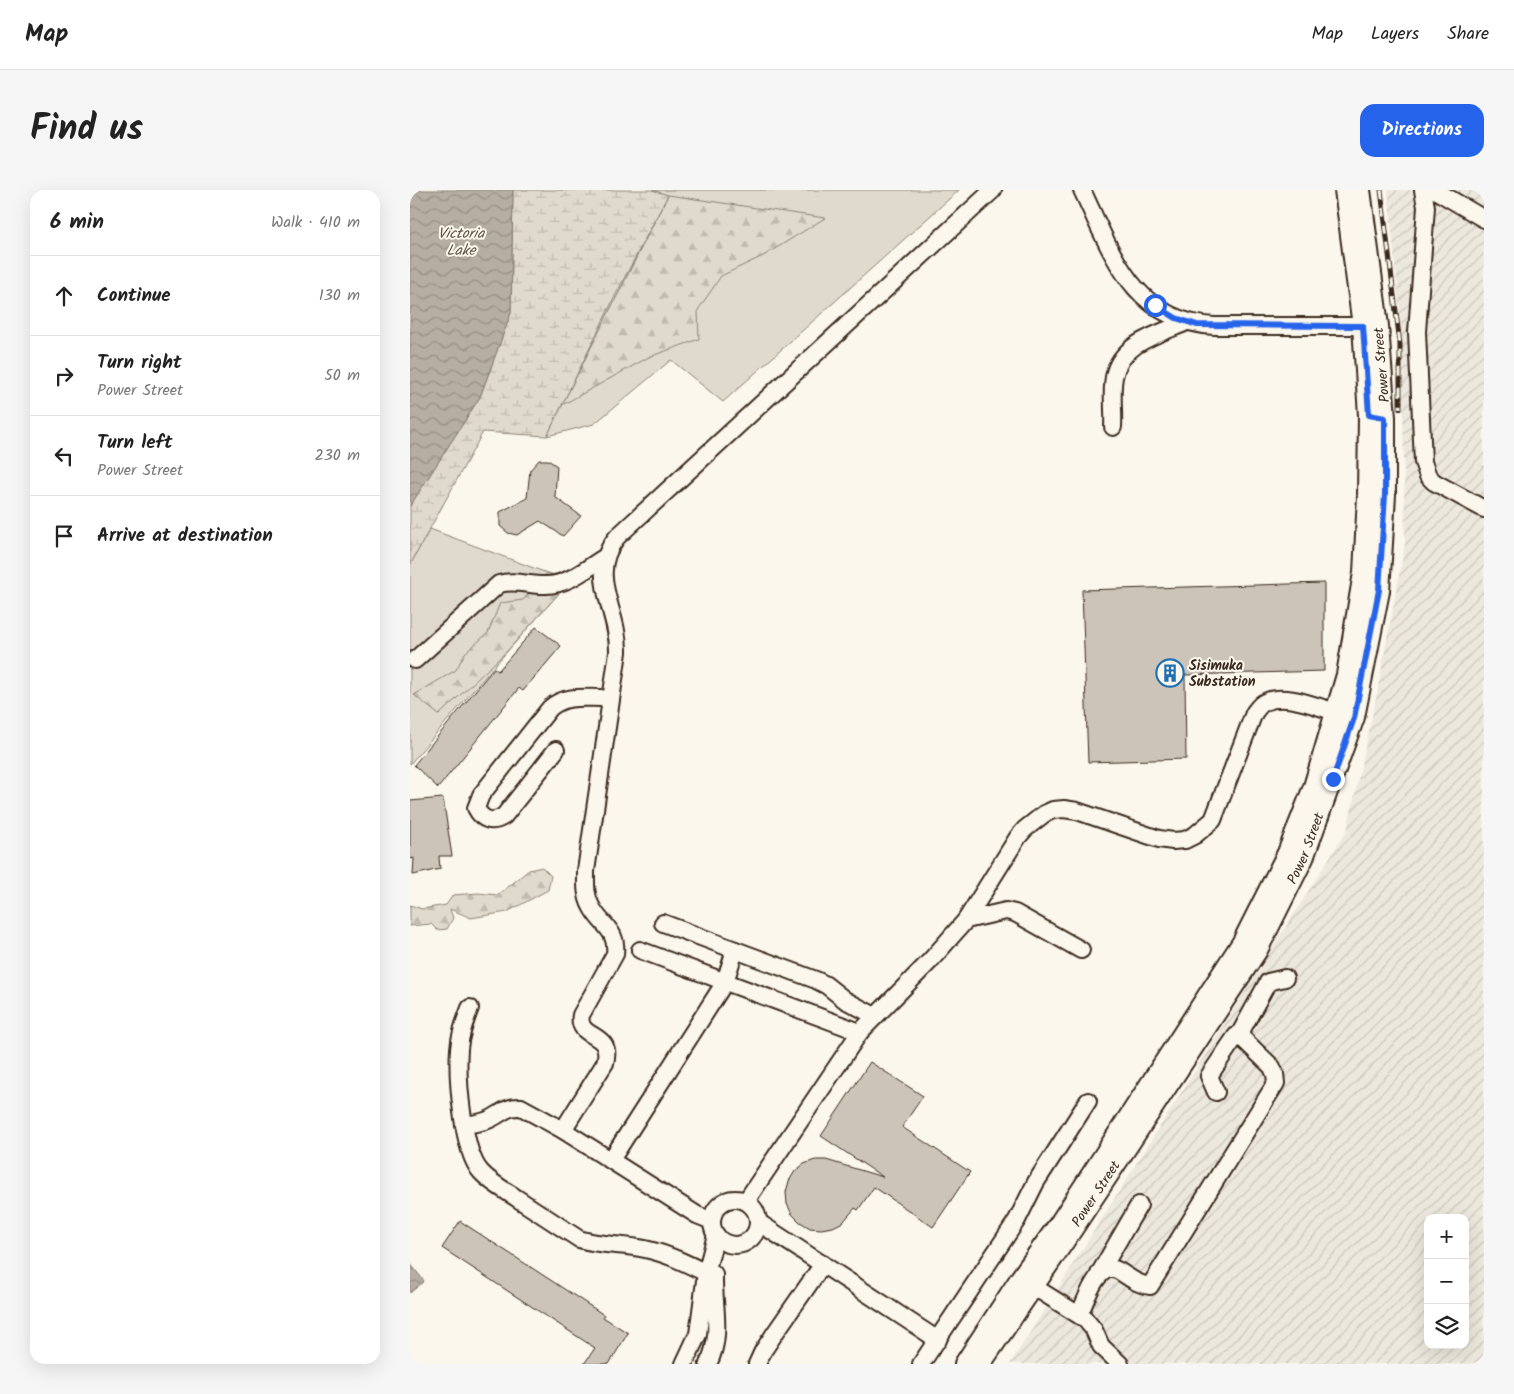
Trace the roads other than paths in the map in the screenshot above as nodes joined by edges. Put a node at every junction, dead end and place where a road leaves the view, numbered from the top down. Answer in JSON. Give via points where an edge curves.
{"nodes":[{"id":1,"x":993,"y":190,"type":"edge"},
{"id":2,"x":1082,"y":190,"type":"edge"},
{"id":3,"x":1345,"y":190,"type":"edge"},
{"id":4,"x":1360,"y":190,"type":"edge"},
{"id":5,"x":1423,"y":190,"type":"edge"},
{"id":6,"x":1435,"y":190,"type":"edge"},
{"id":7,"x":1484,"y":220,"type":"edge"},
{"id":8,"x":1187,"y":322,"type":"junction"},
{"id":9,"x":1370,"y":326,"type":"junction"},
{"id":10,"x":1114,"y":427,"type":"dead end"},
{"id":11,"x":1484,"y":509,"type":"edge"},
{"id":12,"x":605,"y":557,"type":"junction"},
{"id":13,"x":415,"y":660,"type":"dead end"},
{"id":14,"x":601,"y":698,"type":"dead end"},
{"id":15,"x":1345,"y":715,"type":"junction"},
{"id":16,"x":556,"y":750,"type":"dead end"},
{"id":17,"x":966,"y":920,"type":"junction"},
{"id":18,"x":663,"y":923,"type":"dead end"},
{"id":19,"x":640,"y":950,"type":"dead end"},
{"id":20,"x":735,"y":950,"type":"junction"},
{"id":21,"x":1081,"y":950,"type":"dead end"},
{"id":22,"x":1285,"y":978,"type":"dead end"},
{"id":23,"x":724,"y":982,"type":"junction"},
{"id":24,"x":470,"y":1008,"type":"dead end"},
{"id":25,"x":875,"y":1016,"type":"junction"},
{"id":26,"x":860,"y":1032,"type":"junction"},
{"id":27,"x":1239,"y":1035,"type":"junction"},
{"id":28,"x":1216,"y":1092,"type":"dead end"},
{"id":29,"x":1088,"y":1101,"type":"dead end"},
{"id":30,"x":464,"y":1125,"type":"junction"},
{"id":31,"x":563,"y":1130,"type":"junction"},
{"id":32,"x":612,"y":1160,"type":"junction"},
{"id":33,"x":746,"y":1201,"type":"junction"},
{"id":34,"x":1139,"y":1205,"type":"dead end"},
{"id":35,"x":758,"y":1222,"type":"junction"},
{"id":36,"x":719,"y":1233,"type":"junction"},
{"id":37,"x":823,"y":1264,"type":"junction"},
{"id":38,"x":1099,"y":1274,"type":"junction"},
{"id":39,"x":710,"y":1275,"type":"junction"},
{"id":40,"x":1027,"y":1282,"type":"junction"},
{"id":41,"x":1079,"y":1315,"type":"junction"},
{"id":42,"x":938,"y":1340,"type":"junction"},
{"id":43,"x":684,"y":1364,"type":"edge"},
{"id":44,"x":708,"y":1364,"type":"edge"},
{"id":45,"x":758,"y":1364,"type":"edge"},
{"id":46,"x":921,"y":1364,"type":"edge"},
{"id":47,"x":965,"y":1364,"type":"edge"},
{"id":48,"x":981,"y":1364,"type":"edge"},
{"id":49,"x":1120,"y":1364,"type":"edge"}],
"edges":[{"from":1,"to":12,"type":"street","via":[[617,537]]},
{"from":2,"to":8,"type":"street","via":[[1130,283],[1166,313]]},
{"from":3,"to":9,"type":"main road","name":"Power Street"},
{"from":4,"to":9,"type":"main road","name":"Power Street"},
{"from":5,"to":11,"type":"street","via":[[1426,207],[1417,332],[1423,462],[1428,476],[1440,486]]},
{"from":6,"to":7,"type":"street"},
{"from":8,"to":9,"type":"street","via":[[1214,326]]},
{"from":8,"to":10,"type":"street","via":[[1142,341],[1118,362],[1114,378]]},
{"from":9,"to":15,"type":"main road","name":"Power Street","via":[[1385,495],[1379,590]]},
{"from":12,"to":13,"type":"street","via":[[574,577],[554,584],[511,581],[499,584]]},
{"from":12,"to":31,"type":"street","via":[[603,575],[617,630],[618,652],[586,888],[591,907],[609,929],[616,946],[615,954],[580,1021],[607,1049],[605,1063]]},
{"from":14,"to":16,"type":"street","via":[[571,698],[550,708],[480,795],[476,808],[479,814],[490,820],[504,816]]},
{"from":15,"to":17,"type":"street","via":[[1288,698],[1263,702],[1254,713],[1213,820],[1185,840],[1159,839],[1064,809],[1044,814],[1018,837]]},
{"from":15,"to":40,"type":"main road","name":"Power Street","via":[[1296,855],[1257,950]]},
{"from":17,"to":21,"type":"street","via":[[1015,913]]},
{"from":17,"to":25,"type":"street"},
{"from":18,"to":20,"type":"street"},
{"from":19,"to":23,"type":"street"},
{"from":20,"to":23,"type":"street"},
{"from":20,"to":25,"type":"street","via":[[826,985]]},
{"from":22,"to":27,"type":"street","via":[[1268,982]]},
{"from":23,"to":26,"type":"street"},
{"from":23,"to":32,"type":"street"},
{"from":24,"to":30,"type":"street","via":[[459,1047]]},
{"from":25,"to":26,"type":"street"},
{"from":26,"to":33,"type":"street"},
{"from":27,"to":28,"type":"street","via":[[1209,1076]]},
{"from":27,"to":38,"type":"street","via":[[1272,1067],[1276,1083],[1150,1286],[1141,1285],[1116,1269]]},
{"from":29,"to":42,"type":"street","via":[[1036,1182],[1017,1220]]},
{"from":30,"to":31,"type":"street","via":[[490,1119],[514,1106]]},
{"from":30,"to":39,"type":"street","via":[[474,1163],[480,1171],[579,1239],[592,1244],[644,1249]]},
{"from":31,"to":32,"type":"street"},
{"from":32,"to":36,"type":"street","via":[[697,1214]]},
{"from":33,"to":35,"type":"street","via":[[755,1210]]},
{"from":33,"to":36,"type":"street","via":[[731,1199],[724,1202],[714,1214]]},
{"from":34,"to":38,"type":"street"},
{"from":35,"to":36,"type":"street","via":[[754,1236],[742,1244]]},
{"from":35,"to":37,"type":"street"},
{"from":36,"to":39,"type":"street","via":[[718,1256]]},
{"from":37,"to":42,"type":"street"},
{"from":37,"to":45,"type":"street","via":[[760,1356]]},
{"from":38,"to":41,"type":"street"},
{"from":39,"to":43,"type":"street","via":[[698,1334]]},
{"from":39,"to":44,"type":"street","via":[[716,1310],[716,1339]]},
{"from":40,"to":41,"type":"street"},
{"from":40,"to":47,"type":"main road","name":"Power Street"},
{"from":40,"to":48,"type":"main road","name":"Power Street"},
{"from":41,"to":49,"type":"street","via":[[1094,1330],[1101,1346]]},
{"from":42,"to":46,"type":"street"}]}
